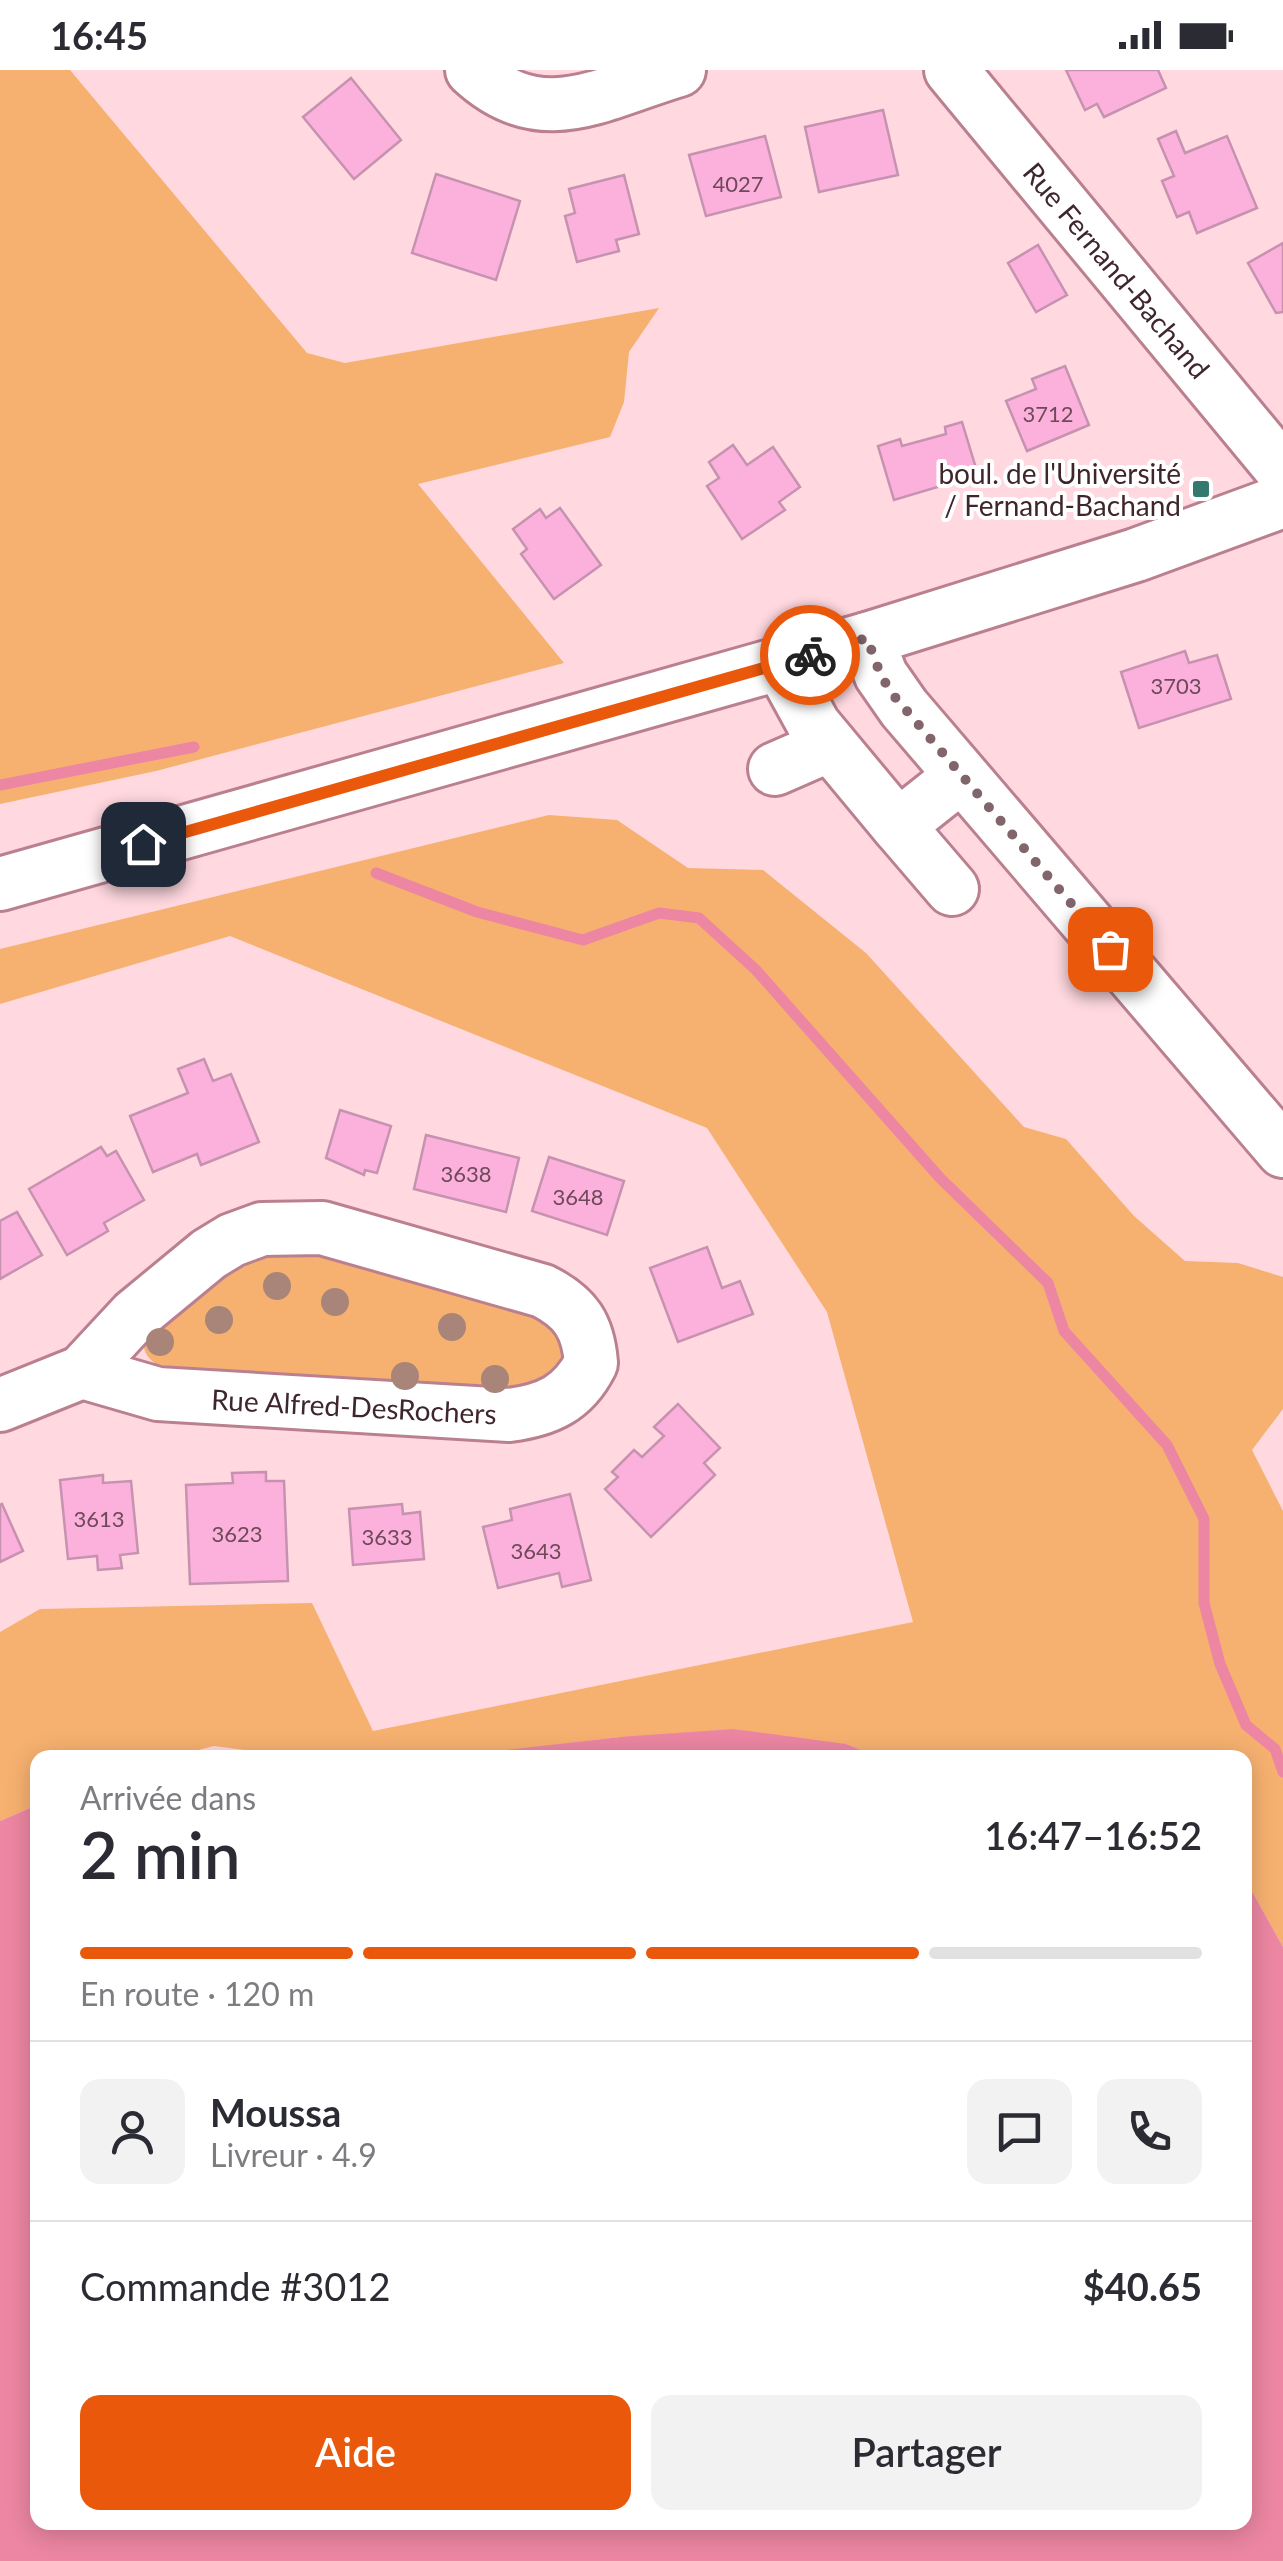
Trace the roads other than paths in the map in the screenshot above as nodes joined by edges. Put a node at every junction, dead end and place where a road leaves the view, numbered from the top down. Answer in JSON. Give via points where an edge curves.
{"nodes":[{"id":1,"x":472,"y":70,"type":"edge"},
{"id":2,"x":679,"y":70,"type":"edge"},
{"id":3,"x":951,"y":70,"type":"edge"},
{"id":4,"x":1283,"y":471,"type":"edge"},
{"id":5,"x":1283,"y":501,"type":"edge"},
{"id":6,"x":867,"y":638,"type":"junction"},
{"id":7,"x":780,"y":663,"type":"junction"},
{"id":8,"x":830,"y":745,"type":"junction"},
{"id":9,"x":774,"y":769,"type":"dead end"},
{"id":10,"x":962,"y":776,"type":"junction"},
{"id":11,"x":898,"y":826,"type":"junction"},
{"id":12,"x":0,"y":884,"type":"edge"},
{"id":13,"x":952,"y":890,"type":"dead end"},
{"id":14,"x":1283,"y":1152,"type":"edge"},
{"id":15,"x":82,"y":1372,"type":"junction"},
{"id":16,"x":0,"y":1405,"type":"edge"}],
"edges":[{"from":1,"to":2,"type":"street","via":[[529,106],[558,106]]},
{"from":3,"to":4,"type":"street","name":"Rue Fernand-Bachand"},
{"from":5,"to":6,"type":"street"},
{"from":6,"to":7,"type":"street"},
{"from":6,"to":10,"type":"street","via":[[894,696]]},
{"from":7,"to":8,"type":"street"},
{"from":7,"to":12,"type":"street"},
{"from":8,"to":9,"type":"street"},
{"from":8,"to":11,"type":"street"},
{"from":10,"to":11,"type":"street"},
{"from":10,"to":14,"type":"street"},
{"from":11,"to":13,"type":"street"},
{"from":15,"to":15,"type":"street","name":"Rue Alfred-DesRochers","via":[[135,1315],[209,1254],[262,1229],[292,1225],[542,1291],[568,1304],[584,1324],[591,1364],[566,1398],[509,1416],[158,1394]]},
{"from":15,"to":16,"type":"street","name":"Rue Alfred-DesRochers"}]}
